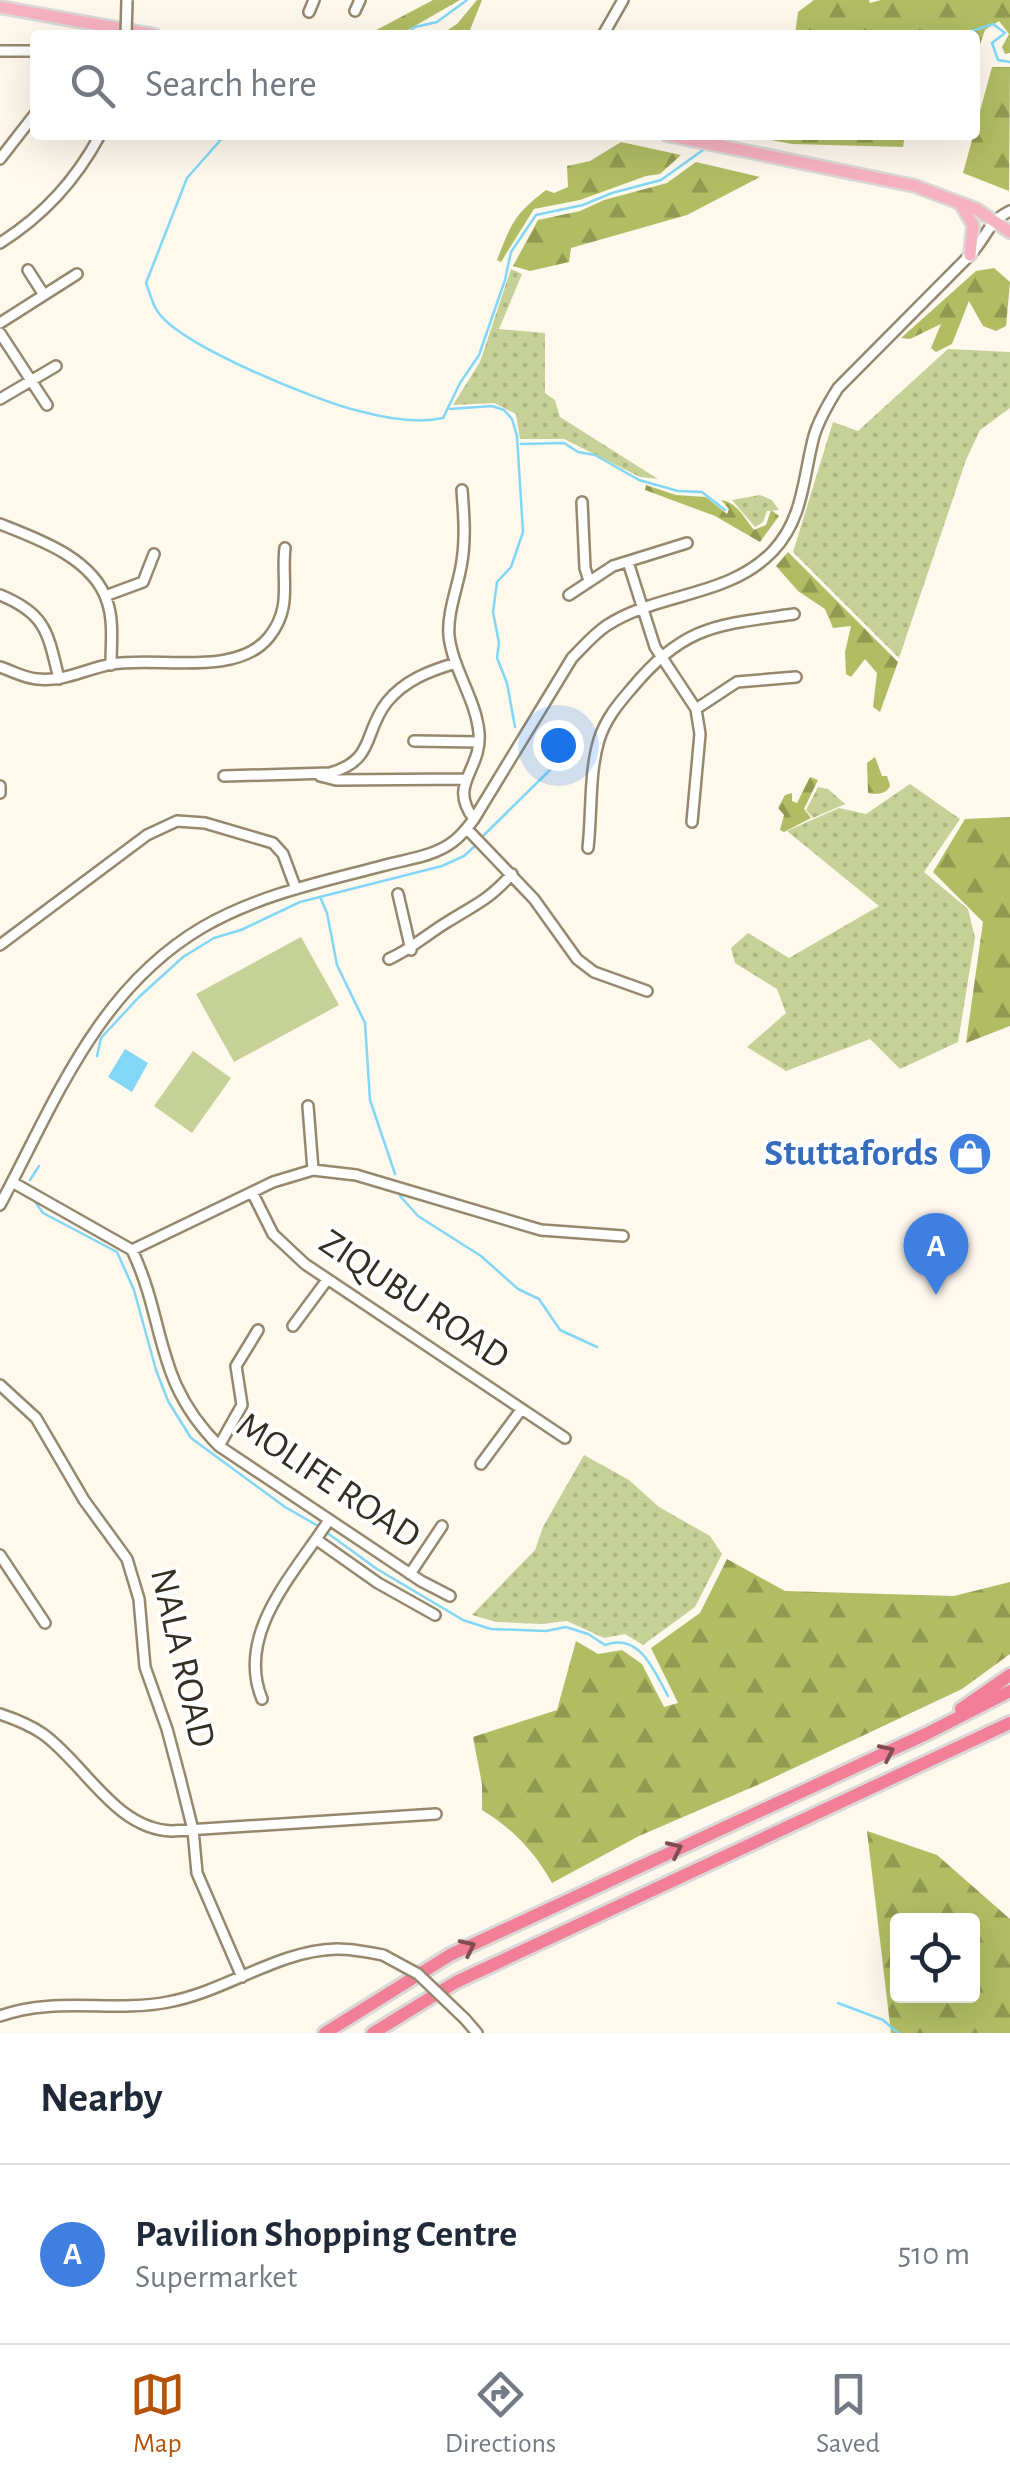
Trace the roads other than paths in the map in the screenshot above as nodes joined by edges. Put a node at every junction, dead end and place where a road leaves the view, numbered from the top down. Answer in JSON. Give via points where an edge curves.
{"nodes":[{"id":1,"x":127,"y":0,"type":"edge"},
{"id":2,"x":314,"y":0,"type":"edge"},
{"id":3,"x":360,"y":0,"type":"edge"},
{"id":4,"x":623,"y":0,"type":"edge"},
{"id":5,"x":0,"y":7,"type":"edge"},
{"id":6,"x":355,"y":11,"type":"dead end"},
{"id":7,"x":308,"y":12,"type":"dead end"},
{"id":8,"x":126,"y":30,"type":"edge"},
{"id":9,"x":127,"y":30,"type":"edge"},
{"id":10,"x":606,"y":30,"type":"edge"},
{"id":11,"x":0,"y":51,"type":"edge"},
{"id":12,"x":30,"y":52,"type":"edge"},
{"id":13,"x":30,"y":120,"type":"edge"},
{"id":14,"x":97,"y":140,"type":"edge"},
{"id":15,"x":691,"y":140,"type":"edge"},
{"id":16,"x":0,"y":159,"type":"edge"},
{"id":17,"x":958,"y":201,"type":"junction"},
{"id":18,"x":1010,"y":211,"type":"edge"},
{"id":19,"x":994,"y":219,"type":"junction"},
{"id":20,"x":1010,"y":232,"type":"edge"},
{"id":21,"x":2,"y":238,"type":"edge"},
{"id":22,"x":984,"y":240,"type":"junction"},
{"id":23,"x":970,"y":255,"type":"junction"},
{"id":24,"x":28,"y":270,"type":"dead end"},
{"id":25,"x":77,"y":274,"type":"dead end"},
{"id":26,"x":44,"y":294,"type":"junction"},
{"id":27,"x":0,"y":323,"type":"edge"},
{"id":28,"x":0,"y":334,"type":"edge"},
{"id":29,"x":56,"y":366,"type":"dead end"},
{"id":30,"x":30,"y":381,"type":"junction"},
{"id":31,"x":0,"y":399,"type":"edge"},
{"id":32,"x":47,"y":405,"type":"dead end"},
{"id":33,"x":462,"y":490,"type":"dead end"},
{"id":34,"x":582,"y":502,"type":"dead end"},
{"id":35,"x":0,"y":524,"type":"edge"},
{"id":36,"x":688,"y":543,"type":"dead end"},
{"id":37,"x":284,"y":548,"type":"dead end"},
{"id":38,"x":154,"y":554,"type":"dead end"},
{"id":39,"x":628,"y":562,"type":"junction"},
{"id":40,"x":589,"y":581,"type":"junction"},
{"id":41,"x":0,"y":595,"type":"edge"},
{"id":42,"x":106,"y":596,"type":"junction"},
{"id":43,"x":569,"y":596,"type":"dead end"},
{"id":44,"x":643,"y":609,"type":"junction"},
{"id":45,"x":794,"y":614,"type":"dead end"},
{"id":46,"x":660,"y":657,"type":"junction"},
{"id":47,"x":456,"y":663,"type":"junction"},
{"id":48,"x":110,"y":664,"type":"junction"},
{"id":49,"x":0,"y":667,"type":"edge"},
{"id":50,"x":796,"y":677,"type":"dead end"},
{"id":51,"x":59,"y":680,"type":"junction"},
{"id":52,"x":696,"y":710,"type":"junction"},
{"id":53,"x":414,"y":741,"type":"dead end"},
{"id":54,"x":479,"y":742,"type":"junction"},
{"id":55,"x":313,"y":774,"type":"junction"},
{"id":56,"x":224,"y":776,"type":"dead end"},
{"id":57,"x":467,"y":778,"type":"junction"},
{"id":58,"x":474,"y":819,"type":"junction"},
{"id":59,"x":692,"y":822,"type":"dead end"},
{"id":60,"x":467,"y":828,"type":"junction"},
{"id":61,"x":588,"y":848,"type":"dead end"},
{"id":62,"x":512,"y":874,"type":"junction"},
{"id":63,"x":296,"y":889,"type":"junction"},
{"id":64,"x":398,"y":894,"type":"dead end"},
{"id":65,"x":0,"y":945,"type":"edge"},
{"id":66,"x":411,"y":950,"type":"junction"},
{"id":67,"x":389,"y":959,"type":"dead end"},
{"id":68,"x":647,"y":991,"type":"dead end"},
{"id":69,"x":308,"y":1106,"type":"dead end"},
{"id":70,"x":313,"y":1170,"type":"junction"},
{"id":71,"x":12,"y":1182,"type":"junction"},
{"id":72,"x":252,"y":1192,"type":"junction"},
{"id":73,"x":0,"y":1205,"type":"edge"},
{"id":74,"x":623,"y":1236,"type":"dead end"},
{"id":75,"x":132,"y":1250,"type":"junction"},
{"id":76,"x":327,"y":1280,"type":"junction"},
{"id":77,"x":292,"y":1326,"type":"dead end"},
{"id":78,"x":258,"y":1330,"type":"dead end"},
{"id":79,"x":0,"y":1385,"type":"edge"},
{"id":80,"x":520,"y":1410,"type":"junction"},
{"id":81,"x":564,"y":1438,"type":"dead end"},
{"id":82,"x":218,"y":1446,"type":"junction"},
{"id":83,"x":481,"y":1464,"type":"dead end"},
{"id":84,"x":328,"y":1522,"type":"junction"},
{"id":85,"x":442,"y":1526,"type":"dead end"},
{"id":86,"x":318,"y":1538,"type":"junction"},
{"id":87,"x":0,"y":1555,"type":"edge"},
{"id":88,"x":410,"y":1574,"type":"junction"},
{"id":89,"x":450,"y":1596,"type":"dead end"},
{"id":90,"x":435,"y":1615,"type":"dead end"},
{"id":91,"x":45,"y":1623,"type":"dead end"},
{"id":92,"x":1010,"y":1675,"type":"edge"},
{"id":93,"x":1010,"y":1691,"type":"edge"},
{"id":94,"x":262,"y":1699,"type":"dead end"},
{"id":95,"x":0,"y":1714,"type":"edge"},
{"id":96,"x":1010,"y":1723,"type":"edge"},
{"id":97,"x":926,"y":1734,"type":"junction"},
{"id":98,"x":436,"y":1814,"type":"dead end"},
{"id":99,"x":193,"y":1830,"type":"junction"},
{"id":100,"x":242,"y":1977,"type":"junction"},
{"id":101,"x":0,"y":2016,"type":"edge"},
{"id":102,"x":325,"y":2033,"type":"edge"},
{"id":103,"x":373,"y":2033,"type":"edge"},
{"id":104,"x":477,"y":2033,"type":"edge"}],
"edges":[{"from":1,"to":8,"type":"street","bridge":true},
{"from":2,"to":7,"type":"street"},
{"from":3,"to":6,"type":"street"},
{"from":4,"to":10,"type":"street"},
{"from":5,"to":9,"type":"main road"},
{"from":11,"to":12,"type":"street"},
{"from":13,"to":16,"type":"street"},
{"from":14,"to":21,"type":"street","via":[[56,198]]},
{"from":15,"to":17,"type":"main road","via":[[916,186]]},
{"from":17,"to":19,"type":"main road"},
{"from":17,"to":23,"type":"main road","via":[[973,226]]},
{"from":18,"to":19,"type":"street"},
{"from":19,"to":20,"type":"main road"},
{"from":19,"to":22,"type":"street"},
{"from":20,"to":22,"type":"street"},
{"from":22,"to":23,"type":"street"},
{"from":23,"to":44,"type":"street","via":[[838,388],[815,433],[791,526],[772,551],[726,582]]},
{"from":24,"to":26,"type":"street"},
{"from":25,"to":26,"type":"street"},
{"from":26,"to":27,"type":"street"},
{"from":28,"to":30,"type":"street"},
{"from":29,"to":30,"type":"street"},
{"from":30,"to":31,"type":"street"},
{"from":30,"to":32,"type":"street"},
{"from":33,"to":47,"type":"street","via":[[463,554],[449,629]]},
{"from":34,"to":40,"type":"street"},
{"from":35,"to":42,"type":"street","via":[[65,554]]},
{"from":36,"to":39,"type":"street"},
{"from":37,"to":48,"type":"street","via":[[286,595],[274,628],[257,648],[210,661]]},
{"from":38,"to":42,"type":"street","via":[[143,582]]},
{"from":39,"to":40,"type":"street"},
{"from":39,"to":44,"type":"street"},
{"from":40,"to":43,"type":"street"},
{"from":41,"to":51,"type":"street","via":[[41,620]]},
{"from":42,"to":48,"type":"street"},
{"from":44,"to":46,"type":"street"},
{"from":44,"to":58,"type":"street","via":[[604,627],[572,658]]},
{"from":45,"to":46,"type":"street","via":[[711,627]]},
{"from":46,"to":52,"type":"street"},
{"from":46,"to":61,"type":"street","via":[[603,727]]},
{"from":47,"to":54,"type":"street"},
{"from":47,"to":55,"type":"street","via":[[397,691],[369,746],[351,764]]},
{"from":48,"to":51,"type":"street"},
{"from":49,"to":51,"type":"street"},
{"from":50,"to":52,"type":"street","via":[[737,682]]},
{"from":52,"to":59,"type":"street"},
{"from":53,"to":54,"type":"street"},
{"from":54,"to":57,"type":"street"},
{"from":55,"to":56,"type":"street"},
{"from":55,"to":57,"type":"street","via":[[336,780]]},
{"from":57,"to":58,"type":"street","via":[[462,801]]},
{"from":58,"to":60,"type":"street"},
{"from":60,"to":62,"type":"street"},
{"from":60,"to":63,"type":"street","via":[[424,855]]},
{"from":62,"to":66,"type":"street","via":[[484,902]]},
{"from":62,"to":68,"type":"street","via":[[576,959]]},
{"from":63,"to":65,"type":"street","via":[[273,843],[204,822],[177,821],[146,835]]},
{"from":63,"to":71,"type":"street","via":[[203,927],[144,971],[85,1044]]},
{"from":64,"to":66,"type":"street"},
{"from":66,"to":67,"type":"street"},
{"from":69,"to":70,"type":"street"},
{"from":70,"to":72,"type":"street"},
{"from":70,"to":74,"type":"street","via":[[356,1175],[541,1230]]},
{"from":71,"to":73,"type":"street"},
{"from":71,"to":75,"type":"street"},
{"from":72,"to":75,"type":"street"},
{"from":72,"to":76,"type":"street","name":"ZIQUBU ROAD","via":[[278,1240]]},
{"from":75,"to":82,"type":"street","name":"MOLIFE ROAD","via":[[178,1394]]},
{"from":76,"to":77,"type":"street"},
{"from":76,"to":80,"type":"street","name":"ZIQUBU ROAD"},
{"from":78,"to":82,"type":"street","via":[[236,1366],[242,1406]]},
{"from":79,"to":99,"type":"street","name":"NALA ROAD","via":[[36,1418],[127,1558],[145,1667]]},
{"from":80,"to":81,"type":"street","name":"ZIQUBU ROAD"},
{"from":80,"to":83,"type":"street"},
{"from":82,"to":84,"type":"street","name":"MOLIFE ROAD"},
{"from":84,"to":86,"type":"street"},
{"from":84,"to":88,"type":"street","name":"MOLIFE ROAD"},
{"from":85,"to":88,"type":"street"},
{"from":86,"to":90,"type":"street","via":[[378,1584]]},
{"from":86,"to":94,"type":"street","via":[[256,1639],[255,1682]]},
{"from":87,"to":91,"type":"street"},
{"from":88,"to":89,"type":"street","name":"MOLIFE ROAD"},
{"from":92,"to":97,"type":"highway"},
{"from":93,"to":97,"type":"highway"},
{"from":95,"to":99,"type":"street","via":[[43,1735],[135,1821],[163,1831]]},
{"from":96,"to":103,"type":"highway","via":[[456,1982]]},
{"from":102,"to":97,"type":"highway","one_way":true,"via":[[450,1956]]},
{"from":98,"to":99,"type":"street"},
{"from":99,"to":100,"type":"street","name":"NALA ROAD","via":[[197,1874]]},
{"from":100,"to":101,"type":"street","via":[[169,2002],[63,2004]]},
{"from":100,"to":104,"type":"street","bridge":true,"via":[[316,1952],[383,1955],[418,1974]]}]}
